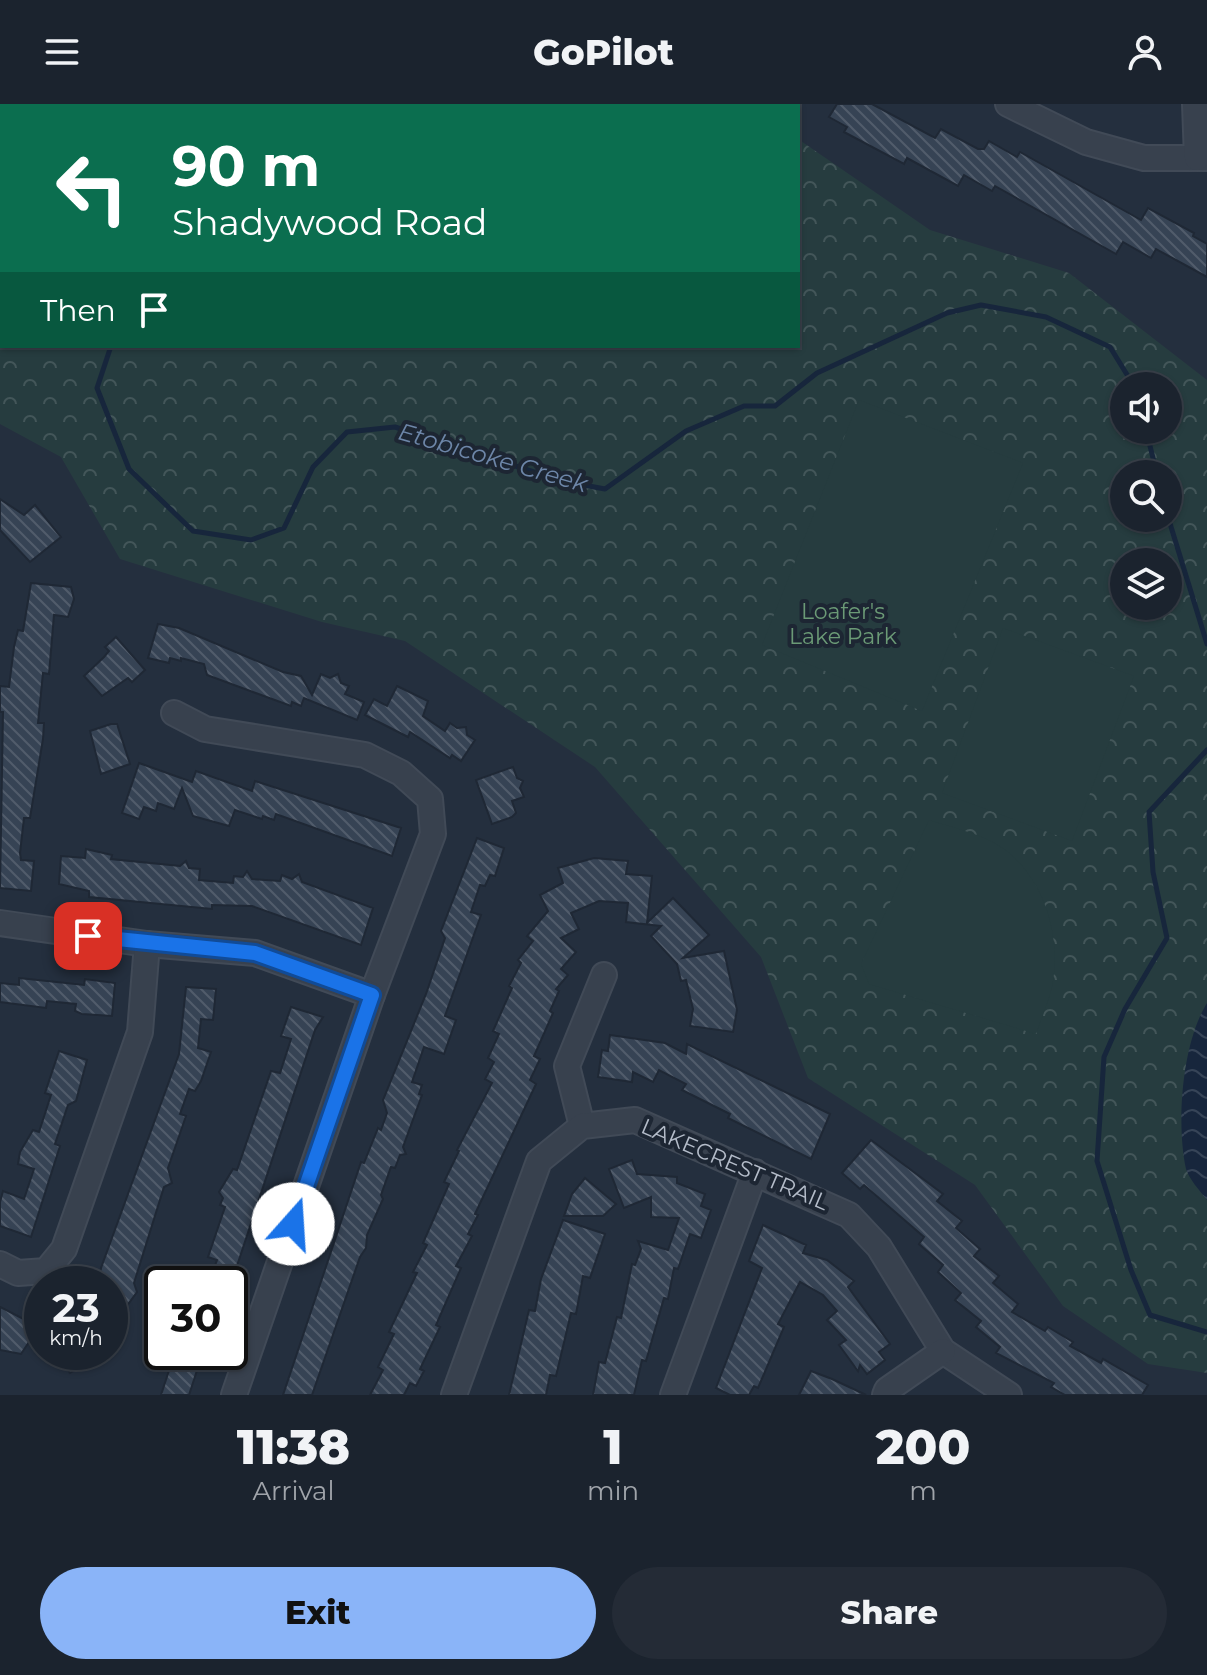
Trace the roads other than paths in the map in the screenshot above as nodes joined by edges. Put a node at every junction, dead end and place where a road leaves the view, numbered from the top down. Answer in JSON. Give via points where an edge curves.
{"nodes":[{"id":1,"x":1008,"y":104,"type":"edge"},
{"id":2,"x":1195,"y":104,"type":"edge"},
{"id":3,"x":1202,"y":158,"type":"edge"},
{"id":4,"x":174,"y":713,"type":"dead end"},
{"id":5,"x":0,"y":923,"type":"edge"},
{"id":6,"x":147,"y":944,"type":"junction"},
{"id":7,"x":604,"y":975,"type":"dead end"},
{"id":8,"x":372,"y":995,"type":"junction"},
{"id":9,"x":582,"y":1126,"type":"junction"},
{"id":10,"x":755,"y":1172,"type":"junction"},
{"id":11,"x":0,"y":1264,"type":"edge"},
{"id":12,"x":943,"y":1351,"type":"junction"},
{"id":13,"x":234,"y":1395,"type":"edge"},
{"id":14,"x":454,"y":1395,"type":"edge"},
{"id":15,"x":673,"y":1395,"type":"edge"},
{"id":16,"x":885,"y":1395,"type":"edge"},
{"id":17,"x":1009,"y":1395,"type":"edge"}],
"edges":[{"from":1,"to":3,"type":"street","via":[[1086,142],[1144,158]]},
{"from":2,"to":3,"type":"street"},
{"from":4,"to":8,"type":"street","via":[[205,729],[365,755],[401,773],[430,799],[433,834]]},
{"from":5,"to":6,"type":"street"},
{"from":6,"to":8,"type":"street","via":[[255,953]]},
{"from":6,"to":11,"type":"street","via":[[140,1032],[64,1249],[46,1271],[18,1273]]},
{"from":7,"to":9,"type":"street","via":[[567,1066]]},
{"from":8,"to":13,"type":"street"},
{"from":9,"to":10,"type":"street","name":"LAKECREST TRAIL","via":[[635,1120]]},
{"from":9,"to":14,"type":"street","via":[[539,1161]]},
{"from":10,"to":12,"type":"street","name":"LAKECREST TRAIL","via":[[849,1215],[879,1247]]},
{"from":10,"to":15,"type":"street"},
{"from":12,"to":16,"type":"street"},
{"from":12,"to":17,"type":"street","name":"LAKECREST TRAIL"}]}
